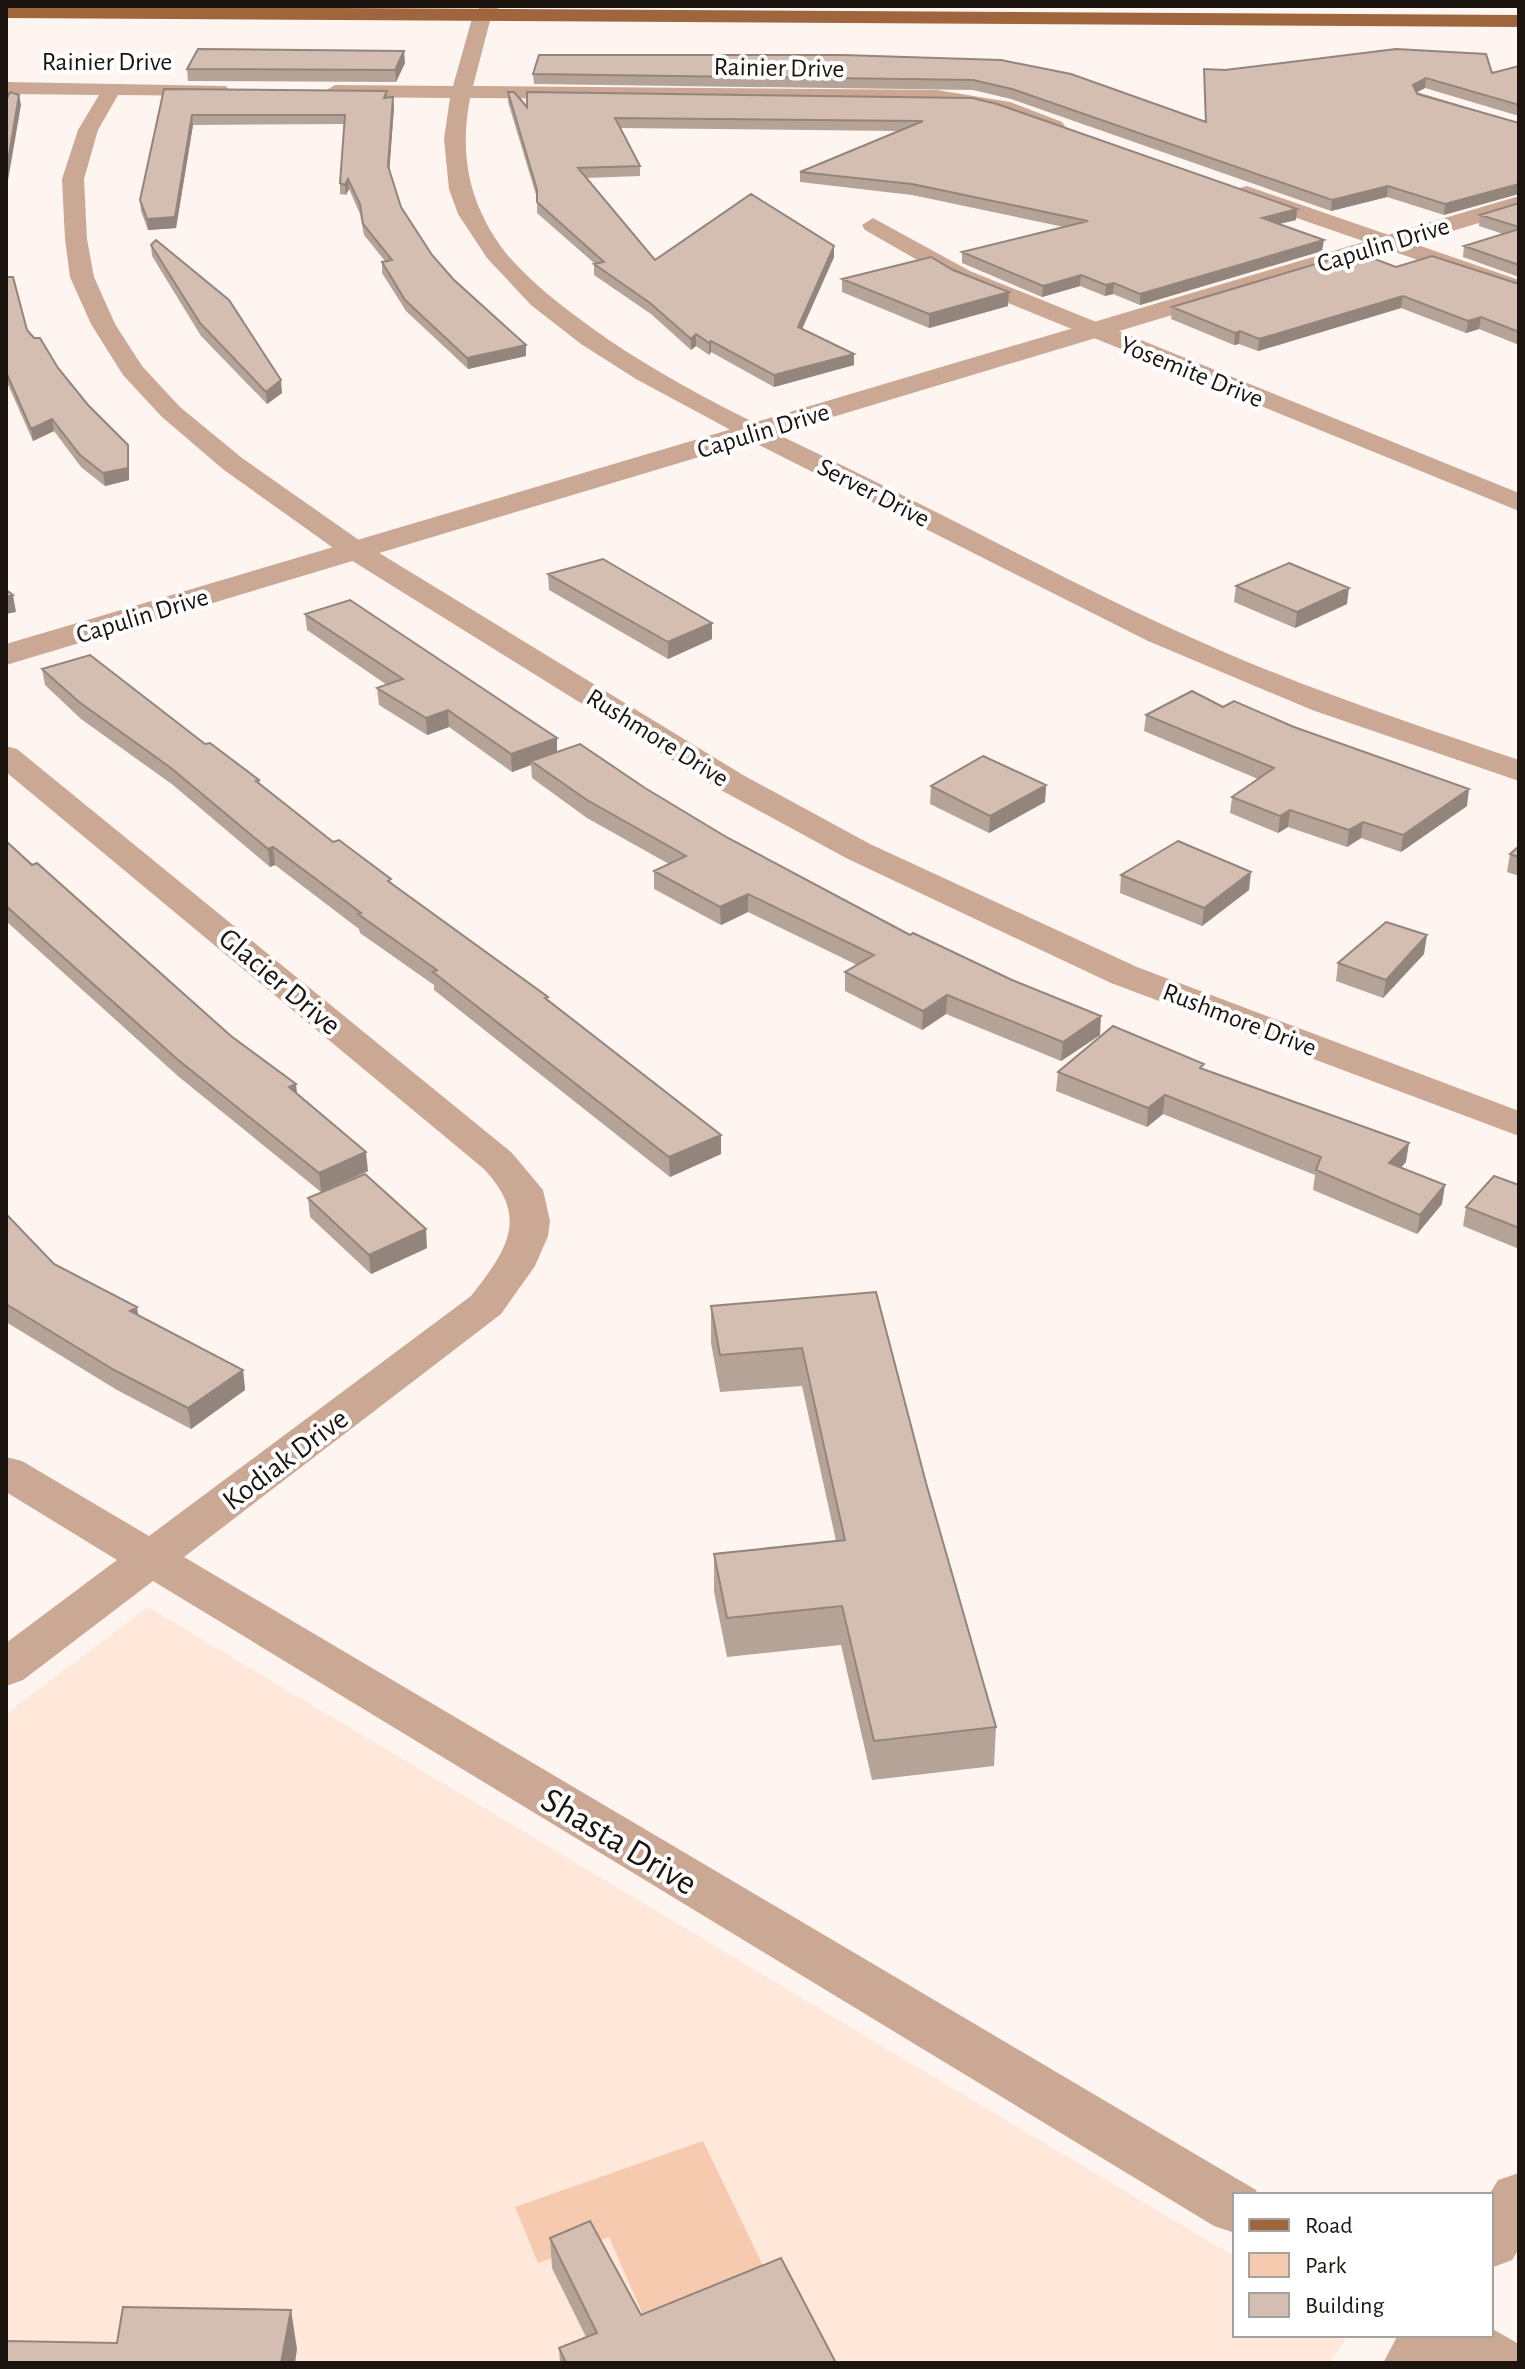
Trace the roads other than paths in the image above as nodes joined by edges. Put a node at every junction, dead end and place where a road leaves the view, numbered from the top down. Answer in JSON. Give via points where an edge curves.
{"nodes":[{"id":1,"x":484,"y":9,"type":"edge"},
{"id":2,"x":6,"y":12,"type":"edge"},
{"id":3,"x":1519,"y":21,"type":"edge"},
{"id":4,"x":6,"y":88,"type":"edge"},
{"id":5,"x":112,"y":89,"type":"junction"},
{"id":6,"x":235,"y":90,"type":"edge"},
{"id":7,"x":311,"y":91,"type":"edge"},
{"id":8,"x":462,"y":92,"type":"junction"},
{"id":9,"x":1071,"y":132,"type":"edge"},
{"id":10,"x":1222,"y":184,"type":"edge"},
{"id":11,"x":1519,"y":203,"type":"edge"},
{"id":12,"x":873,"y":225,"type":"dead end"},
{"id":13,"x":1387,"y":242,"type":"junction"},
{"id":14,"x":1519,"y":288,"type":"edge"},
{"id":15,"x":1095,"y":331,"type":"junction"},
{"id":16,"x":755,"y":432,"type":"junction"},
{"id":17,"x":1519,"y":503,"type":"edge"},
{"id":18,"x":356,"y":551,"type":"junction"},
{"id":19,"x":6,"y":655,"type":"edge"},
{"id":20,"x":6,"y":756,"type":"edge"},
{"id":21,"x":1519,"y":771,"type":"edge"},
{"id":22,"x":1519,"y":1124,"type":"edge"},
{"id":23,"x":530,"y":1223,"type":"joint"},
{"id":24,"x":6,"y":1472,"type":"edge"},
{"id":25,"x":152,"y":1560,"type":"junction"},
{"id":26,"x":6,"y":1668,"type":"edge"},
{"id":27,"x":1519,"y":2198,"type":"edge"},
{"id":28,"x":1233,"y":2207,"type":"edge"},
{"id":29,"x":1493,"y":2239,"type":"edge"},
{"id":30,"x":1431,"y":2337,"type":"edge"},
{"id":31,"x":1450,"y":2337,"type":"edge"},
{"id":32,"x":1414,"y":2363,"type":"edge"},
{"id":33,"x":1495,"y":2363,"type":"edge"}],
"edges":[{"from":1,"to":2,"type":"main road"},
{"from":1,"to":3,"type":"main road"},
{"from":1,"to":8,"type":"street","name":"Server Drive"},
{"from":4,"to":5,"type":"street","name":"Rainier Drive"},
{"from":5,"to":6,"type":"street","name":"Rainier Drive"},
{"from":5,"to":18,"type":"street","name":"Rushmore Drive","via":[[88,130],[73,179],[82,277],[103,324],[132,370],[171,412],[233,464]]},
{"from":7,"to":8,"type":"street","name":"Rainier Drive"},
{"from":8,"to":9,"type":"street","name":"Rainier Drive","via":[[937,96],[1003,106]]},
{"from":8,"to":16,"type":"street","name":"Server Drive","via":[[454,127],[458,184],[469,214],[500,257],[538,297],[588,337]]},
{"from":10,"to":13,"type":"street"},
{"from":11,"to":13,"type":"street","name":"Capulin Drive"},
{"from":12,"to":15,"type":"street","name":"Yosemite Drive","via":[[962,276]]},
{"from":13,"to":14,"type":"street"},
{"from":13,"to":15,"type":"street","name":"Capulin Drive"},
{"from":15,"to":16,"type":"street","name":"Capulin Drive"},
{"from":15,"to":17,"type":"street","name":"Yosemite Drive"},
{"from":16,"to":18,"type":"street","name":"Capulin Drive"},
{"from":16,"to":21,"type":"street","name":"Server Drive","via":[[1158,634],[1261,679]]},
{"from":18,"to":19,"type":"street","name":"Capulin Drive"},
{"from":18,"to":22,"type":"street","name":"Rushmore Drive","via":[[731,782],[858,851],[1124,975]]},
{"from":20,"to":23,"type":"street","name":"Glacier Drive","via":[[498,1161],[524,1191]]},
{"from":23,"to":25,"type":"street","name":"Kodiak Drive","via":[[518,1263],[486,1305]]},
{"from":24,"to":25,"type":"street","name":"Shasta Drive"},
{"from":25,"to":26,"type":"street","name":"Kodiak Drive"},
{"from":25,"to":28,"type":"street","name":"Shasta Drive"},
{"from":27,"to":29,"type":"street"},
{"from":30,"to":32,"type":"street"},
{"from":31,"to":33,"type":"street"}]}
